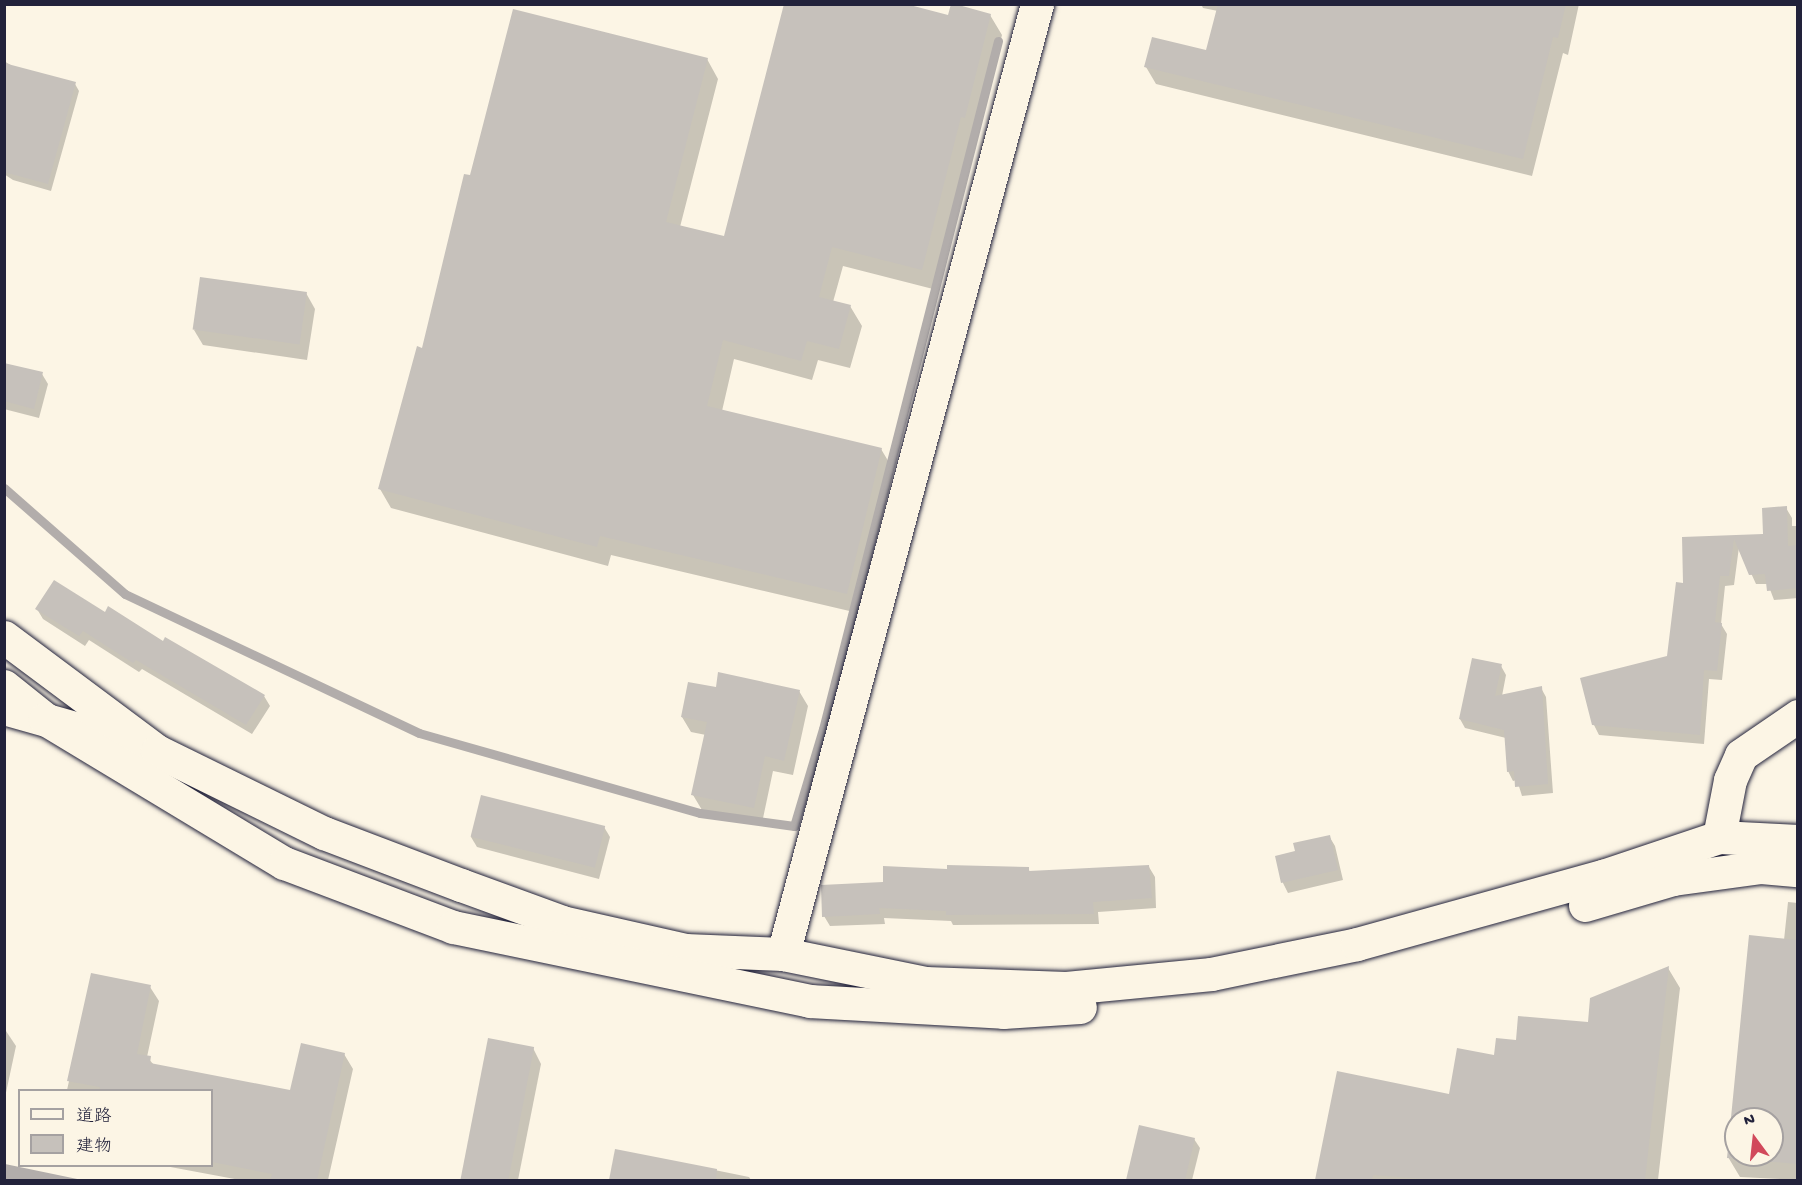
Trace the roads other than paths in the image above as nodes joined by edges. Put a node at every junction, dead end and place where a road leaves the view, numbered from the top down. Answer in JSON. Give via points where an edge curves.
{"nodes":[{"id":1,"x":1037,"y":4,"type":"edge"},
{"id":2,"x":4,"y":637,"type":"edge"},
{"id":3,"x":4,"y":686,"type":"edge"},
{"id":4,"x":4,"y":708,"type":"edge"},
{"id":5,"x":1797,"y":716,"type":"edge"},
{"id":6,"x":45,"y":719,"type":"junction"},
{"id":7,"x":158,"y":751,"type":"junction"},
{"id":8,"x":1719,"y":837,"type":"junction"},
{"id":9,"x":1797,"y":841,"type":"edge"},
{"id":10,"x":1797,"y":870,"type":"edge"},
{"id":11,"x":783,"y":954,"type":"junction"}],
"edges":[{"from":1,"to":11,"type":"street"},
{"from":2,"to":7,"type":"street"},
{"from":3,"to":6,"type":"street"},
{"from":4,"to":6,"type":"street"},
{"from":5,"to":8,"type":"street","via":[[1741,755],[1730,780]]},
{"from":6,"to":7,"type":"street"},
{"from":6,"to":10,"type":"street","via":[[284,862],[453,927],[809,1001],[1003,1012],[1171,1000],[1380,958],[1673,879],[1761,867]]},
{"from":7,"to":11,"type":"street","via":[[324,833],[562,922],[685,950]]},
{"from":8,"to":9,"type":"street"},
{"from":8,"to":11,"type":"street","via":[[1603,876],[1369,941],[1211,974],[1066,988],[925,983]]}]}
